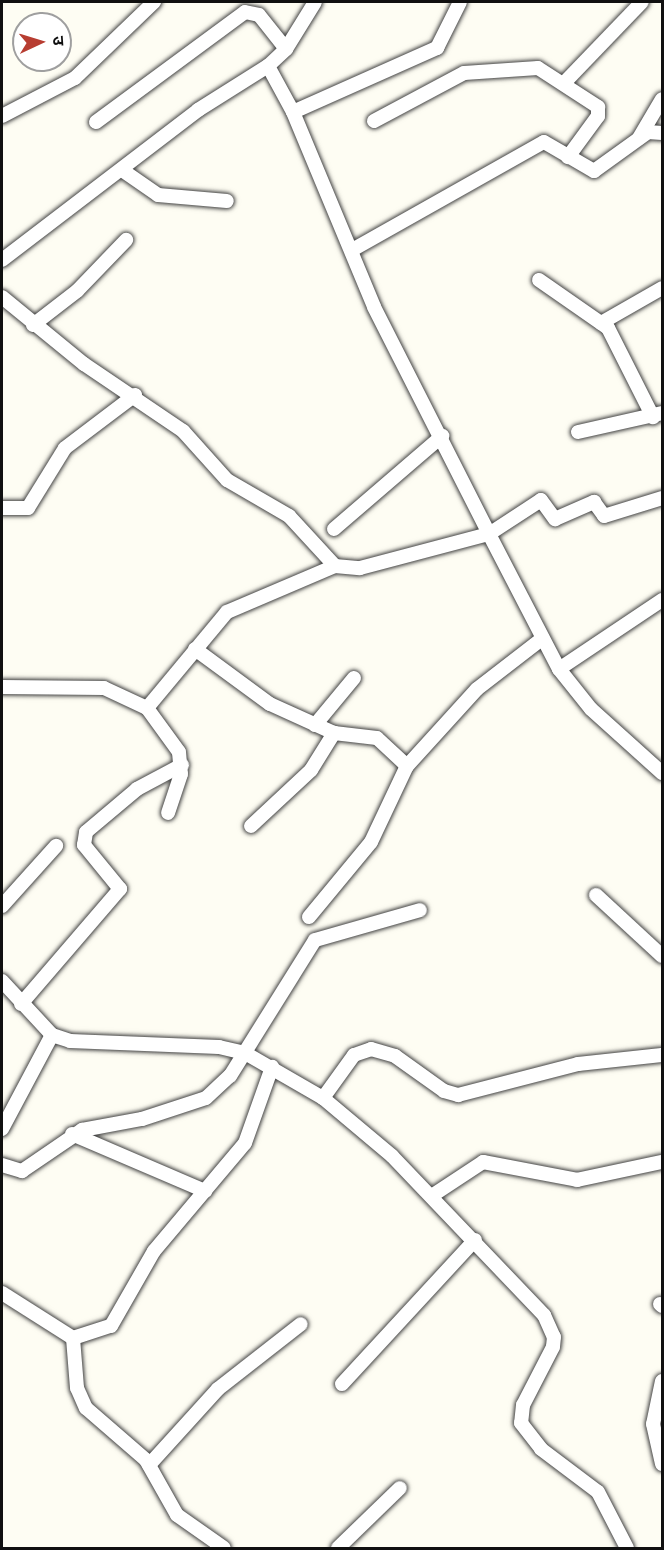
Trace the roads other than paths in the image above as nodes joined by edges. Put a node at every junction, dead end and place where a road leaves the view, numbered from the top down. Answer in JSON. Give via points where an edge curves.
{"nodes":[{"id":1,"x":154,"y":2,"type":"edge"},
{"id":2,"x":315,"y":2,"type":"edge"},
{"id":3,"x":458,"y":2,"type":"edge"},
{"id":4,"x":642,"y":2,"type":"edge"},
{"id":5,"x":286,"y":49,"type":"junction"},
{"id":6,"x":268,"y":66,"type":"junction"},
{"id":7,"x":564,"y":83,"type":"junction"},
{"id":8,"x":663,"y":99,"type":"edge"},
{"id":9,"x":293,"y":112,"type":"junction"},
{"id":10,"x":2,"y":116,"type":"edge"},
{"id":11,"x":374,"y":121,"type":"dead end"},
{"id":12,"x":96,"y":122,"type":"dead end"},
{"id":13,"x":663,"y":133,"type":"edge"},
{"id":14,"x":639,"y":138,"type":"junction"},
{"id":15,"x":567,"y":157,"type":"junction"},
{"id":16,"x":122,"y":170,"type":"junction"},
{"id":17,"x":227,"y":201,"type":"dead end"},
{"id":18,"x":126,"y":240,"type":"dead end"},
{"id":19,"x":352,"y":250,"type":"junction"},
{"id":20,"x":2,"y":260,"type":"edge"},
{"id":21,"x":539,"y":280,"type":"dead end"},
{"id":22,"x":663,"y":288,"type":"edge"},
{"id":23,"x":2,"y":297,"type":"edge"},
{"id":24,"x":601,"y":323,"type":"junction"},
{"id":25,"x":33,"y":325,"type":"junction"},
{"id":26,"x":135,"y":394,"type":"junction"},
{"id":27,"x":658,"y":415,"type":"edge"},
{"id":28,"x":578,"y":432,"type":"dead end"},
{"id":29,"x":442,"y":436,"type":"junction"},
{"id":30,"x":663,"y":498,"type":"edge"},
{"id":31,"x":2,"y":508,"type":"edge"},
{"id":32,"x":334,"y":529,"type":"dead end"},
{"id":33,"x":489,"y":534,"type":"junction"},
{"id":34,"x":335,"y":566,"type":"junction"},
{"id":35,"x":663,"y":600,"type":"edge"},
{"id":36,"x":543,"y":638,"type":"junction"},
{"id":37,"x":195,"y":649,"type":"junction"},
{"id":38,"x":559,"y":669,"type":"junction"},
{"id":39,"x":354,"y":678,"type":"dead end"},
{"id":40,"x":2,"y":687,"type":"edge"},
{"id":41,"x":147,"y":708,"type":"junction"},
{"id":42,"x":315,"y":725,"type":"junction"},
{"id":43,"x":333,"y":733,"type":"junction"},
{"id":44,"x":182,"y":765,"type":"junction"},
{"id":45,"x":407,"y":766,"type":"junction"},
{"id":46,"x":663,"y":773,"type":"edge"},
{"id":47,"x":168,"y":813,"type":"dead end"},
{"id":48,"x":251,"y":826,"type":"dead end"},
{"id":49,"x":56,"y":846,"type":"dead end"},
{"id":50,"x":596,"y":895,"type":"dead end"},
{"id":51,"x":2,"y":906,"type":"edge"},
{"id":52,"x":420,"y":910,"type":"dead end"},
{"id":53,"x":309,"y":916,"type":"dead end"},
{"id":54,"x":663,"y":956,"type":"edge"},
{"id":55,"x":2,"y":981,"type":"edge"},
{"id":56,"x":21,"y":1005,"type":"junction"},
{"id":57,"x":52,"y":1035,"type":"junction"},
{"id":58,"x":245,"y":1053,"type":"junction"},
{"id":59,"x":663,"y":1055,"type":"edge"},
{"id":60,"x":272,"y":1067,"type":"junction"},
{"id":61,"x":323,"y":1098,"type":"junction"},
{"id":62,"x":6,"y":1109,"type":"edge"},
{"id":63,"x":2,"y":1129,"type":"edge"},
{"id":64,"x":72,"y":1134,"type":"junction"},
{"id":65,"x":663,"y":1162,"type":"edge"},
{"id":66,"x":2,"y":1166,"type":"edge"},
{"id":67,"x":205,"y":1191,"type":"junction"},
{"id":68,"x":433,"y":1195,"type":"junction"},
{"id":69,"x":475,"y":1240,"type":"junction"},
{"id":70,"x":2,"y":1293,"type":"edge"},
{"id":71,"x":301,"y":1324,"type":"dead end"},
{"id":72,"x":74,"y":1338,"type":"junction"},
{"id":73,"x":663,"y":1381,"type":"edge"},
{"id":74,"x":342,"y":1384,"type":"dead end"},
{"id":75,"x":663,"y":1464,"type":"edge"},
{"id":76,"x":149,"y":1465,"type":"junction"},
{"id":77,"x":400,"y":1488,"type":"dead end"},
{"id":78,"x":224,"y":1548,"type":"edge"},
{"id":79,"x":338,"y":1548,"type":"edge"},
{"id":80,"x":627,"y":1548,"type":"edge"}],
"edges":[{"from":1,"to":10,"type":"street","via":[[75,78]]},
{"from":2,"to":5,"type":"street"},
{"from":3,"to":9,"type":"street","via":[[437,48]]},
{"from":4,"to":7,"type":"street"},
{"from":5,"to":6,"type":"street"},
{"from":5,"to":12,"type":"street","via":[[259,15],[245,12]]},
{"from":6,"to":9,"type":"street"},
{"from":6,"to":16,"type":"street","via":[[198,110]]},
{"from":7,"to":11,"type":"street","via":[[538,68],[473,71]]},
{"from":7,"to":15,"type":"street","via":[[596,103],[599,111]]},
{"from":8,"to":14,"type":"street","via":[[646,119]]},
{"from":9,"to":19,"type":"street"},
{"from":13,"to":14,"type":"street","via":[[648,132]]},
{"from":14,"to":15,"type":"street","via":[[600,170],[587,170]]},
{"from":15,"to":19,"type":"street","via":[[554,144],[544,141]]},
{"from":16,"to":17,"type":"street","via":[[167,197]]},
{"from":16,"to":20,"type":"street"},
{"from":18,"to":25,"type":"street","via":[[77,291]]},
{"from":19,"to":29,"type":"street","via":[[374,307]]},
{"from":21,"to":24,"type":"street"},
{"from":22,"to":24,"type":"street"},
{"from":23,"to":25,"type":"street"},
{"from":24,"to":27,"type":"street","via":[[620,346]]},
{"from":25,"to":26,"type":"street"},
{"from":26,"to":31,"type":"street","via":[[65,448],[28,508]]},
{"from":26,"to":34,"type":"street","via":[[195,442],[227,480],[290,516]]},
{"from":27,"to":28,"type":"street"},
{"from":29,"to":32,"type":"street"},
{"from":29,"to":33,"type":"street"},
{"from":30,"to":33,"type":"street","via":[[604,516],[594,502],[555,519],[541,500]]},
{"from":33,"to":34,"type":"street","via":[[360,568]]},
{"from":33,"to":36,"type":"street"},
{"from":34,"to":37,"type":"street","via":[[241,604],[216,621]]},
{"from":35,"to":38,"type":"street"},
{"from":36,"to":38,"type":"street"},
{"from":36,"to":45,"type":"street","via":[[477,689]]},
{"from":37,"to":41,"type":"street"},
{"from":37,"to":42,"type":"street","via":[[249,692]]},
{"from":38,"to":46,"type":"street","via":[[591,709]]},
{"from":39,"to":42,"type":"street"},
{"from":40,"to":41,"type":"street","via":[[104,688]]},
{"from":41,"to":44,"type":"street","via":[[173,740]]},
{"from":42,"to":43,"type":"street"},
{"from":43,"to":45,"type":"street","via":[[377,738]]},
{"from":43,"to":48,"type":"street","via":[[311,770]]},
{"from":44,"to":47,"type":"street"},
{"from":44,"to":56,"type":"street","via":[[138,789],[86,832],[84,845],[120,889]]},
{"from":45,"to":53,"type":"street","via":[[371,842]]},
{"from":49,"to":51,"type":"street"},
{"from":50,"to":54,"type":"street"},
{"from":52,"to":58,"type":"street","via":[[315,940]]},
{"from":55,"to":56,"type":"street"},
{"from":56,"to":57,"type":"street"},
{"from":57,"to":58,"type":"street","via":[[87,1045],[219,1047]]},
{"from":57,"to":62,"type":"street"},
{"from":58,"to":60,"type":"street"},
{"from":58,"to":64,"type":"street","via":[[220,1086],[196,1103]]},
{"from":59,"to":61,"type":"street","via":[[578,1064],[458,1095],[444,1091],[395,1056],[371,1049],[354,1055]]},
{"from":60,"to":61,"type":"street"},
{"from":60,"to":67,"type":"street","via":[[245,1143]]},
{"from":61,"to":68,"type":"street"},
{"from":62,"to":63,"type":"street"},
{"from":64,"to":66,"type":"street","via":[[29,1168],[14,1171]]},
{"from":64,"to":67,"type":"street"},
{"from":65,"to":68,"type":"street","via":[[577,1180],[483,1162]]},
{"from":67,"to":72,"type":"street","via":[[154,1251],[111,1326]]},
{"from":68,"to":69,"type":"street"},
{"from":69,"to":74,"type":"street"},
{"from":69,"to":80,"type":"street","via":[[544,1315],[554,1336],[550,1356],[523,1405],[521,1423],[541,1449],[598,1492]]},
{"from":70,"to":72,"type":"street"},
{"from":71,"to":76,"type":"street","via":[[218,1389]]},
{"from":72,"to":76,"type":"street","via":[[79,1398]]},
{"from":73,"to":75,"type":"street","via":[[653,1424]]},
{"from":76,"to":78,"type":"street","via":[[177,1515]]},
{"from":77,"to":79,"type":"street"}]}
